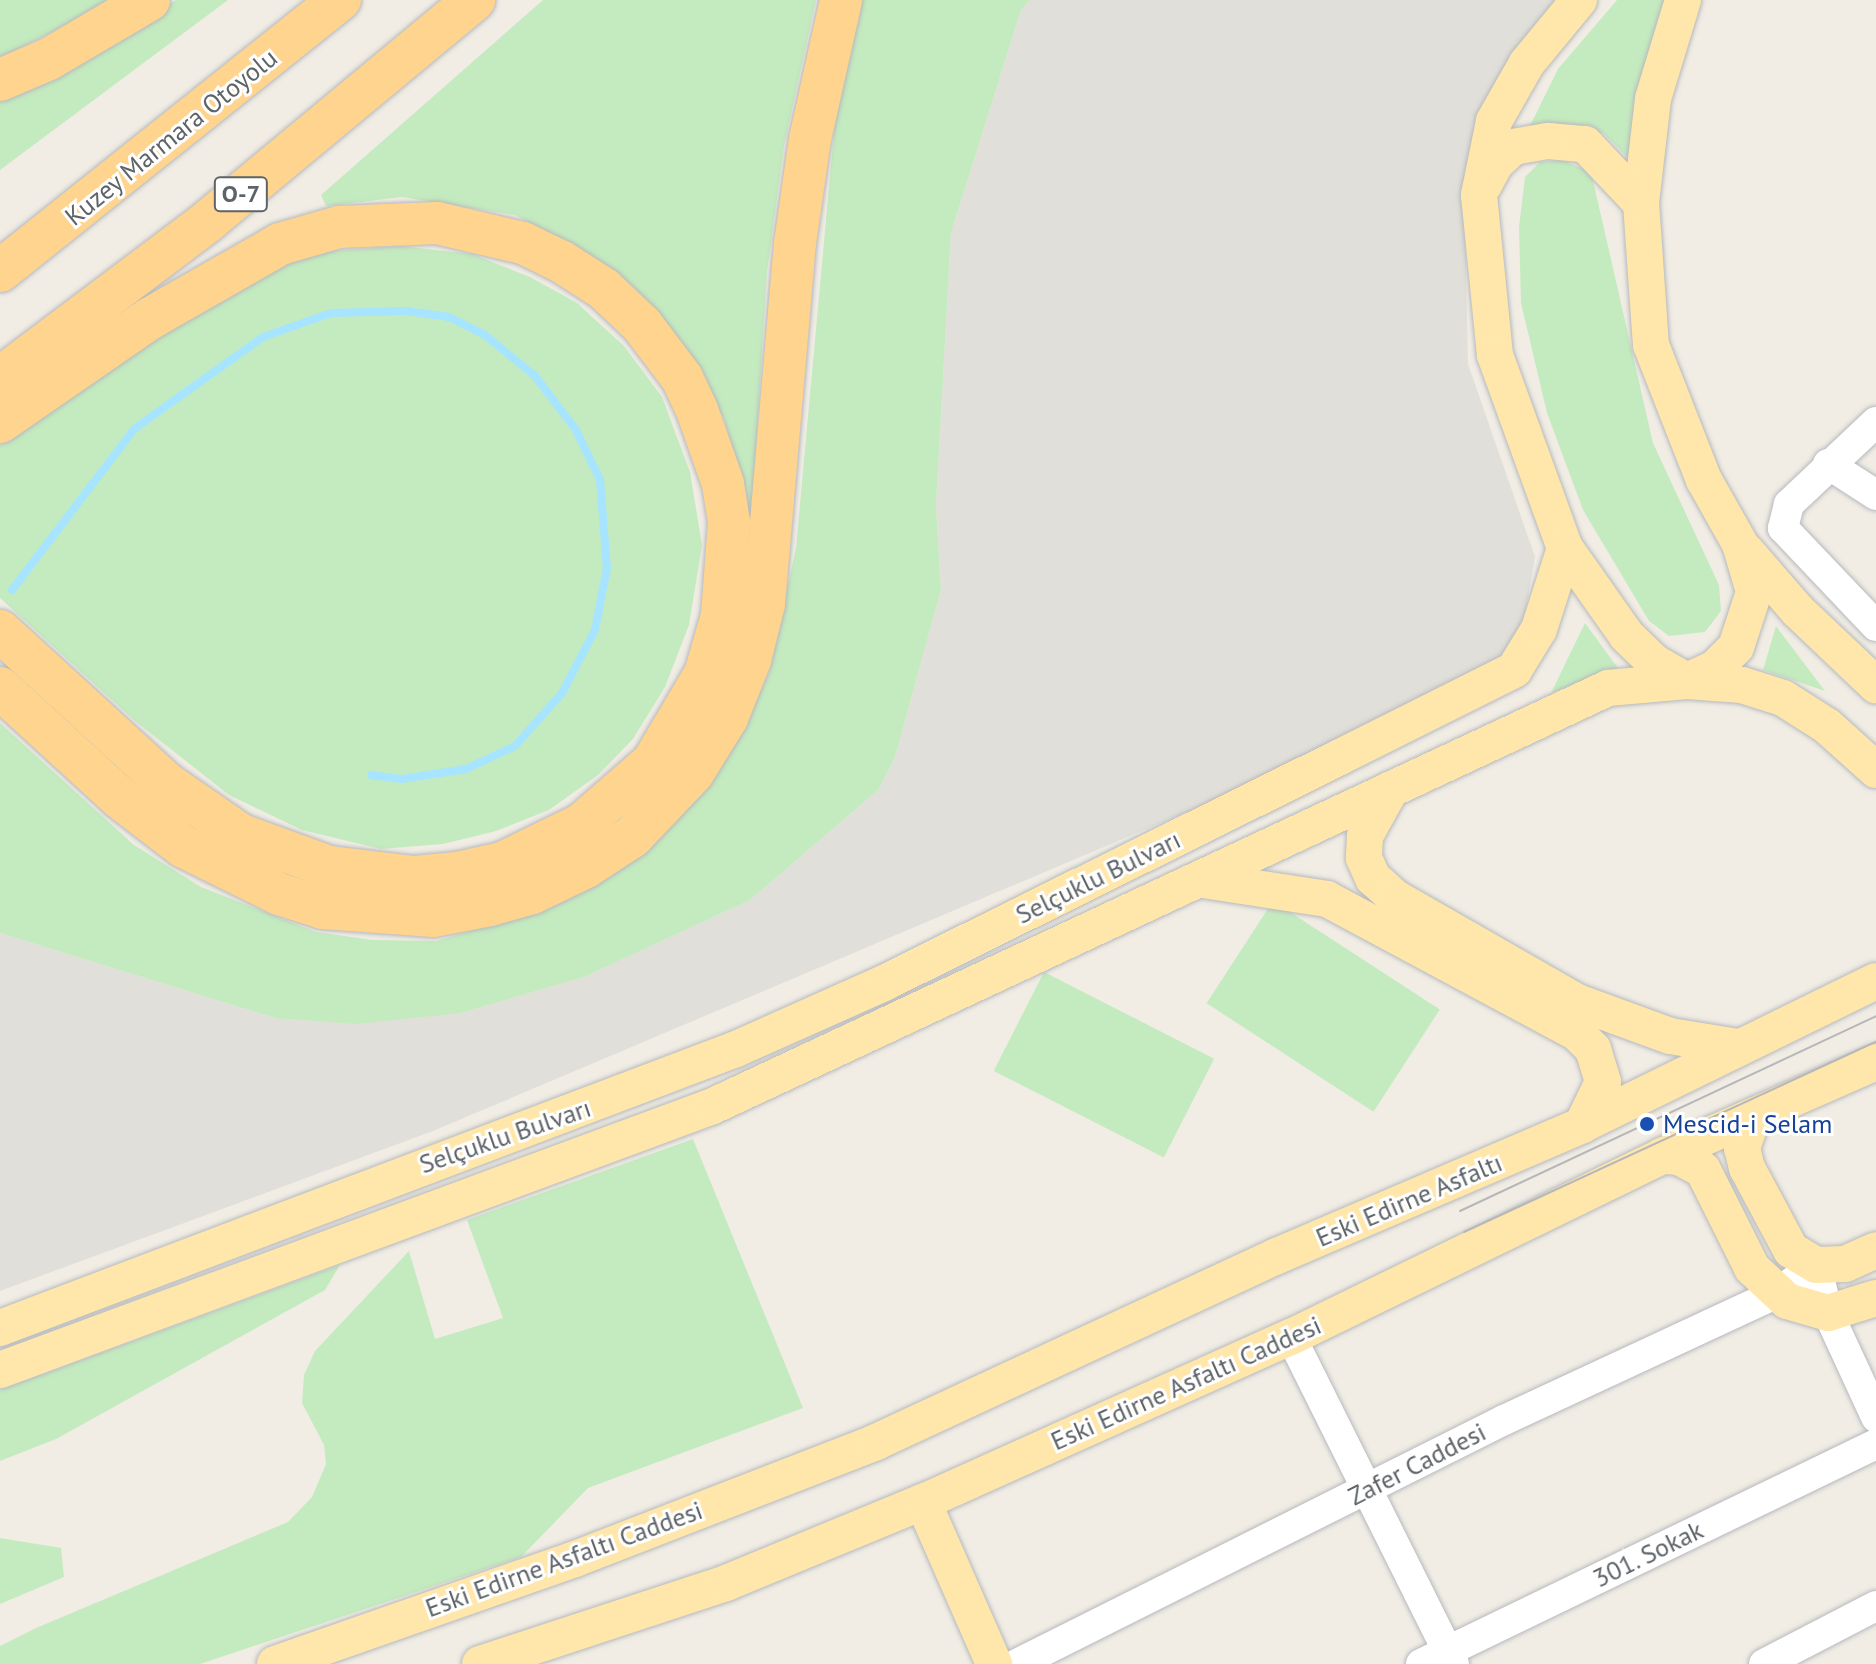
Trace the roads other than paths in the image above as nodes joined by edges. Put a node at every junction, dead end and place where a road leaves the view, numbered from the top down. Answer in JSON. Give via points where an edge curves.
{"nodes":[{"id":1,"x":149,"y":0,"type":"edge"},
{"id":2,"x":340,"y":0,"type":"edge"},
{"id":3,"x":474,"y":0,"type":"edge"},
{"id":4,"x":841,"y":0,"type":"edge"},
{"id":5,"x":1579,"y":0,"type":"edge"},
{"id":6,"x":1683,"y":0,"type":"edge"},
{"id":7,"x":0,"y":80,"type":"edge"},
{"id":8,"x":1479,"y":195,"type":"junction"},
{"id":9,"x":1641,"y":203,"type":"junction"},
{"id":10,"x":0,"y":271,"type":"edge"},
{"id":11,"x":0,"y":378,"type":"edge"},
{"id":12,"x":0,"y":422,"type":"edge"},
{"id":13,"x":1876,"y":422,"type":"edge"},
{"id":14,"x":1828,"y":464,"type":"junction"},
{"id":15,"x":1876,"y":495,"type":"edge"},
{"id":16,"x":1740,"y":544,"type":"junction"},
{"id":17,"x":1565,"y":548,"type":"junction"},
{"id":18,"x":1876,"y":626,"type":"edge"},
{"id":19,"x":0,"y":631,"type":"edge"},
{"id":20,"x":1687,"y":681,"type":"junction"},
{"id":21,"x":1876,"y":685,"type":"edge"},
{"id":22,"x":0,"y":688,"type":"edge"},
{"id":23,"x":1876,"y":770,"type":"edge"},
{"id":24,"x":1391,"y":789,"type":"junction"},
{"id":25,"x":1203,"y":880,"type":"junction"},
{"id":26,"x":1876,"y":981,"type":"edge"},
{"id":27,"x":1738,"y":1047,"type":"junction"},
{"id":28,"x":1876,"y":1062,"type":"edge"},
{"id":29,"x":1752,"y":1119,"type":"junction"},
{"id":30,"x":1582,"y":1125,"type":"junction"},
{"id":31,"x":1662,"y":1156,"type":"junction"},
{"id":32,"x":1876,"y":1250,"type":"edge"},
{"id":33,"x":1816,"y":1265,"type":"junction"},
{"id":34,"x":1777,"y":1293,"type":"junction"},
{"id":35,"x":1876,"y":1298,"type":"edge"},
{"id":36,"x":1828,"y":1313,"type":"junction"},
{"id":37,"x":0,"y":1328,"type":"edge"},
{"id":38,"x":1291,"y":1337,"type":"junction"},
{"id":39,"x":0,"y":1370,"type":"edge"},
{"id":40,"x":939,"y":1413,"type":"joint"},
{"id":41,"x":1876,"y":1417,"type":"edge"},
{"id":42,"x":1876,"y":1444,"type":"edge"},
{"id":43,"x":1367,"y":1490,"type":"junction"},
{"id":44,"x":923,"y":1502,"type":"junction"},
{"id":45,"x":1876,"y":1606,"type":"edge"},
{"id":46,"x":1441,"y":1660,"type":"edge"},
{"id":47,"x":275,"y":1664,"type":"edge"},
{"id":48,"x":480,"y":1664,"type":"edge"},
{"id":49,"x":994,"y":1664,"type":"edge"},
{"id":50,"x":1017,"y":1664,"type":"edge"},
{"id":51,"x":1764,"y":1664,"type":"edge"}],
"edges":[{"from":1,"to":7,"type":"highway","via":[[49,59]]},
{"from":2,"to":10,"type":"highway","name":"Kuzey Marmara Otoyolu"},
{"from":3,"to":11,"type":"highway","number":"O-7","via":[[208,221]]},
{"from":4,"to":22,"type":"highway","via":[[810,139],[795,243],[773,543],[761,618],[727,718],[693,773],[632,837],[573,874],[490,905],[434,916],[323,908],[279,894],[184,847],[120,798]]},
{"from":5,"to":8,"type":"main road","via":[[1527,63],[1494,121]]},
{"from":6,"to":9,"type":"main road","via":[[1653,99]]},
{"from":8,"to":9,"type":"main road","via":[[1495,164],[1513,147],[1548,141],[1585,144]]},
{"from":8,"to":17,"type":"main road","via":[[1495,355]]},
{"from":9,"to":16,"type":"main road","via":[[1651,345],[1704,480]]},
{"from":12,"to":19,"type":"highway","via":[[151,318],[280,244],[339,227],[437,223],[523,243],[562,262],[604,289],[642,325],[682,378],[697,410],[723,484],[729,522],[722,616],[705,674],[653,762],[582,824],[502,863],[457,873],[414,877],[329,867],[241,835],[166,783]]},
{"from":13,"to":14,"type":"street"},
{"from":14,"to":15,"type":"street"},
{"from":14,"to":18,"type":"street","via":[[1789,504],[1783,528]]},
{"from":16,"to":20,"type":"main road","via":[[1754,592],[1747,625],[1736,647],[1715,668]]},
{"from":16,"to":21,"type":"main road","via":[[1798,611]]},
{"from":17,"to":20,"type":"main road","via":[[1627,636],[1654,662]]},
{"from":17,"to":37,"type":"main road","name":"Selçuklu Bulvarı","via":[[1539,629],[1514,670],[1338,758],[884,983],[736,1049]]},
{"from":20,"to":23,"type":"main road","name":"Selçuklu Bulvarı","via":[[1742,685],[1783,698],[1827,726]]},
{"from":20,"to":24,"type":"main road","name":"Selçuklu Bulvarı","via":[[1608,688]]},
{"from":24,"to":25,"type":"main road","name":"Selçuklu Bulvarı"},
{"from":24,"to":27,"type":"main road","via":[[1365,836],[1364,858],[1373,878],[1394,897],[1577,1002],[1670,1036]]},
{"from":25,"to":30,"type":"main road","via":[[1327,899],[1577,1033],[1593,1049],[1603,1082]]},
{"from":25,"to":39,"type":"main road","name":"Selçuklu Bulvarı","via":[[713,1106]]},
{"from":26,"to":27,"type":"main road","name":"Eski Edirne Asfaltı"},
{"from":27,"to":30,"type":"main road","name":"Eski Edirne Asfaltı"},
{"from":28,"to":29,"type":"main road","name":"Eski Edirne Asfaltı Caddesi"},
{"from":29,"to":31,"type":"main road","name":"Eski Edirne Asfaltı Caddesi"},
{"from":29,"to":33,"type":"main road","via":[[1742,1148],[1747,1168],[1776,1231],[1791,1250]]},
{"from":30,"to":40,"type":"main road","name":"Eski Edirne Asfaltı","via":[[1277,1256]]},
{"from":31,"to":34,"type":"main road","via":[[1679,1157],[1703,1170],[1752,1268]]},
{"from":31,"to":38,"type":"main road","name":"Eski Edirne Asfaltı Caddesi"},
{"from":32,"to":33,"type":"main road","via":[[1845,1264]]},
{"from":33,"to":34,"type":"street","name":"Zafer Caddesi"},
{"from":33,"to":36,"type":"street"},
{"from":34,"to":36,"type":"main road"},
{"from":34,"to":43,"type":"street","name":"Zafer Caddesi"},
{"from":35,"to":36,"type":"main road"},
{"from":36,"to":41,"type":"street"},
{"from":38,"to":43,"type":"street"},
{"from":38,"to":44,"type":"main road","name":"Eski Edirne Asfaltı Caddesi"},
{"from":40,"to":47,"type":"main road","name":"Eski Edirne Asfaltı Caddesi","via":[[575,1559]]},
{"from":42,"to":46,"type":"street","name":"301. Sokak"},
{"from":43,"to":46,"type":"street"},
{"from":43,"to":50,"type":"street","name":"Zafer Caddesi"},
{"from":44,"to":48,"type":"main road","name":"Eski Edirne Asfaltı Caddesi","via":[[726,1583]]},
{"from":44,"to":49,"type":"main road"},
{"from":45,"to":51,"type":"street"}]}
